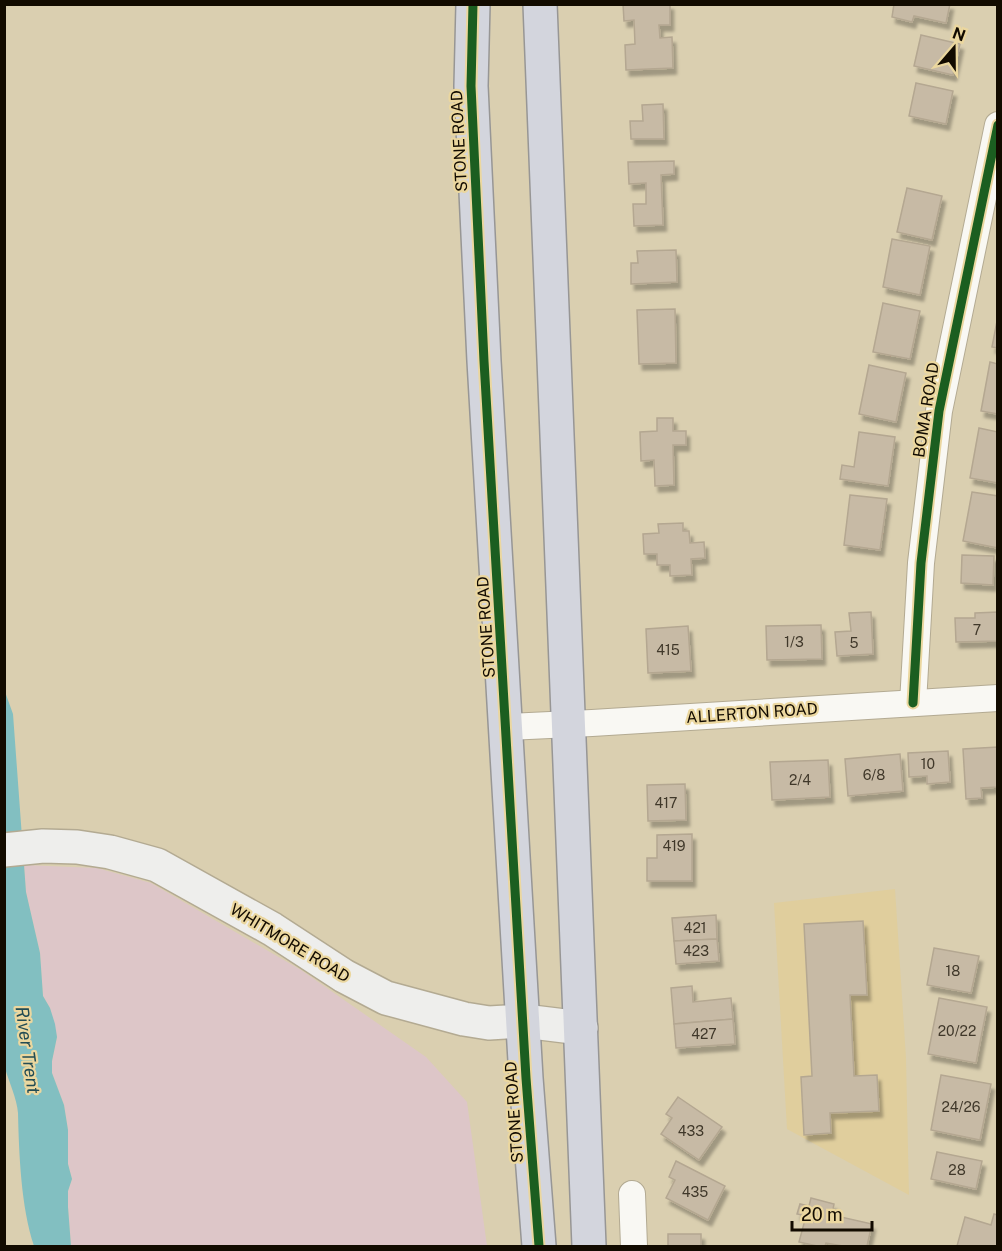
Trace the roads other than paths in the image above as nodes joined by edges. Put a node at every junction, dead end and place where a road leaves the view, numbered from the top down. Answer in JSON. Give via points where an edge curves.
{"nodes":[{"id":1,"x":473,"y":4,"type":"edge"},
{"id":2,"x":540,"y":4,"type":"edge"},
{"id":3,"x":996,"y":140,"type":"edge"},
{"id":4,"x":998,"y":698,"type":"edge"},
{"id":5,"x":913,"y":703,"type":"junction"},
{"id":6,"x":569,"y":725,"type":"junction"},
{"id":7,"x":507,"y":727,"type":"junction"},
{"id":8,"x":4,"y":850,"type":"edge"},
{"id":9,"x":524,"y":1020,"type":"junction"},
{"id":10,"x":581,"y":1028,"type":"junction"},
{"id":11,"x":632,"y":1194,"type":"dead end"},
{"id":12,"x":539,"y":1246,"type":"edge"},
{"id":13,"x":589,"y":1246,"type":"edge"},
{"id":14,"x":634,"y":1246,"type":"edge"}],
"edges":[{"from":1,"to":7,"type":"highway","name":"STONE ROAD","via":[[471,86]]},
{"from":2,"to":6,"type":"highway"},
{"from":3,"to":5,"type":"street","name":"BOMA ROAD","via":[[939,411],[921,563]]},
{"from":4,"to":5,"type":"street","name":"ALLERTON ROAD"},
{"from":5,"to":6,"type":"street","name":"ALLERTON ROAD"},
{"from":6,"to":7,"type":"street","name":"ALLERTON ROAD"},
{"from":6,"to":10,"type":"highway"},
{"from":7,"to":9,"type":"highway","name":"STONE ROAD"},
{"from":8,"to":9,"type":"main road","name":"WHITMORE ROAD","via":[[77,847],[157,866],[386,998],[489,1023]]},
{"from":9,"to":10,"type":"main road","name":"WHITMORE ROAD"},
{"from":9,"to":12,"type":"highway","name":"STONE ROAD"},
{"from":10,"to":13,"type":"highway"},
{"from":11,"to":14,"type":"street"}]}
